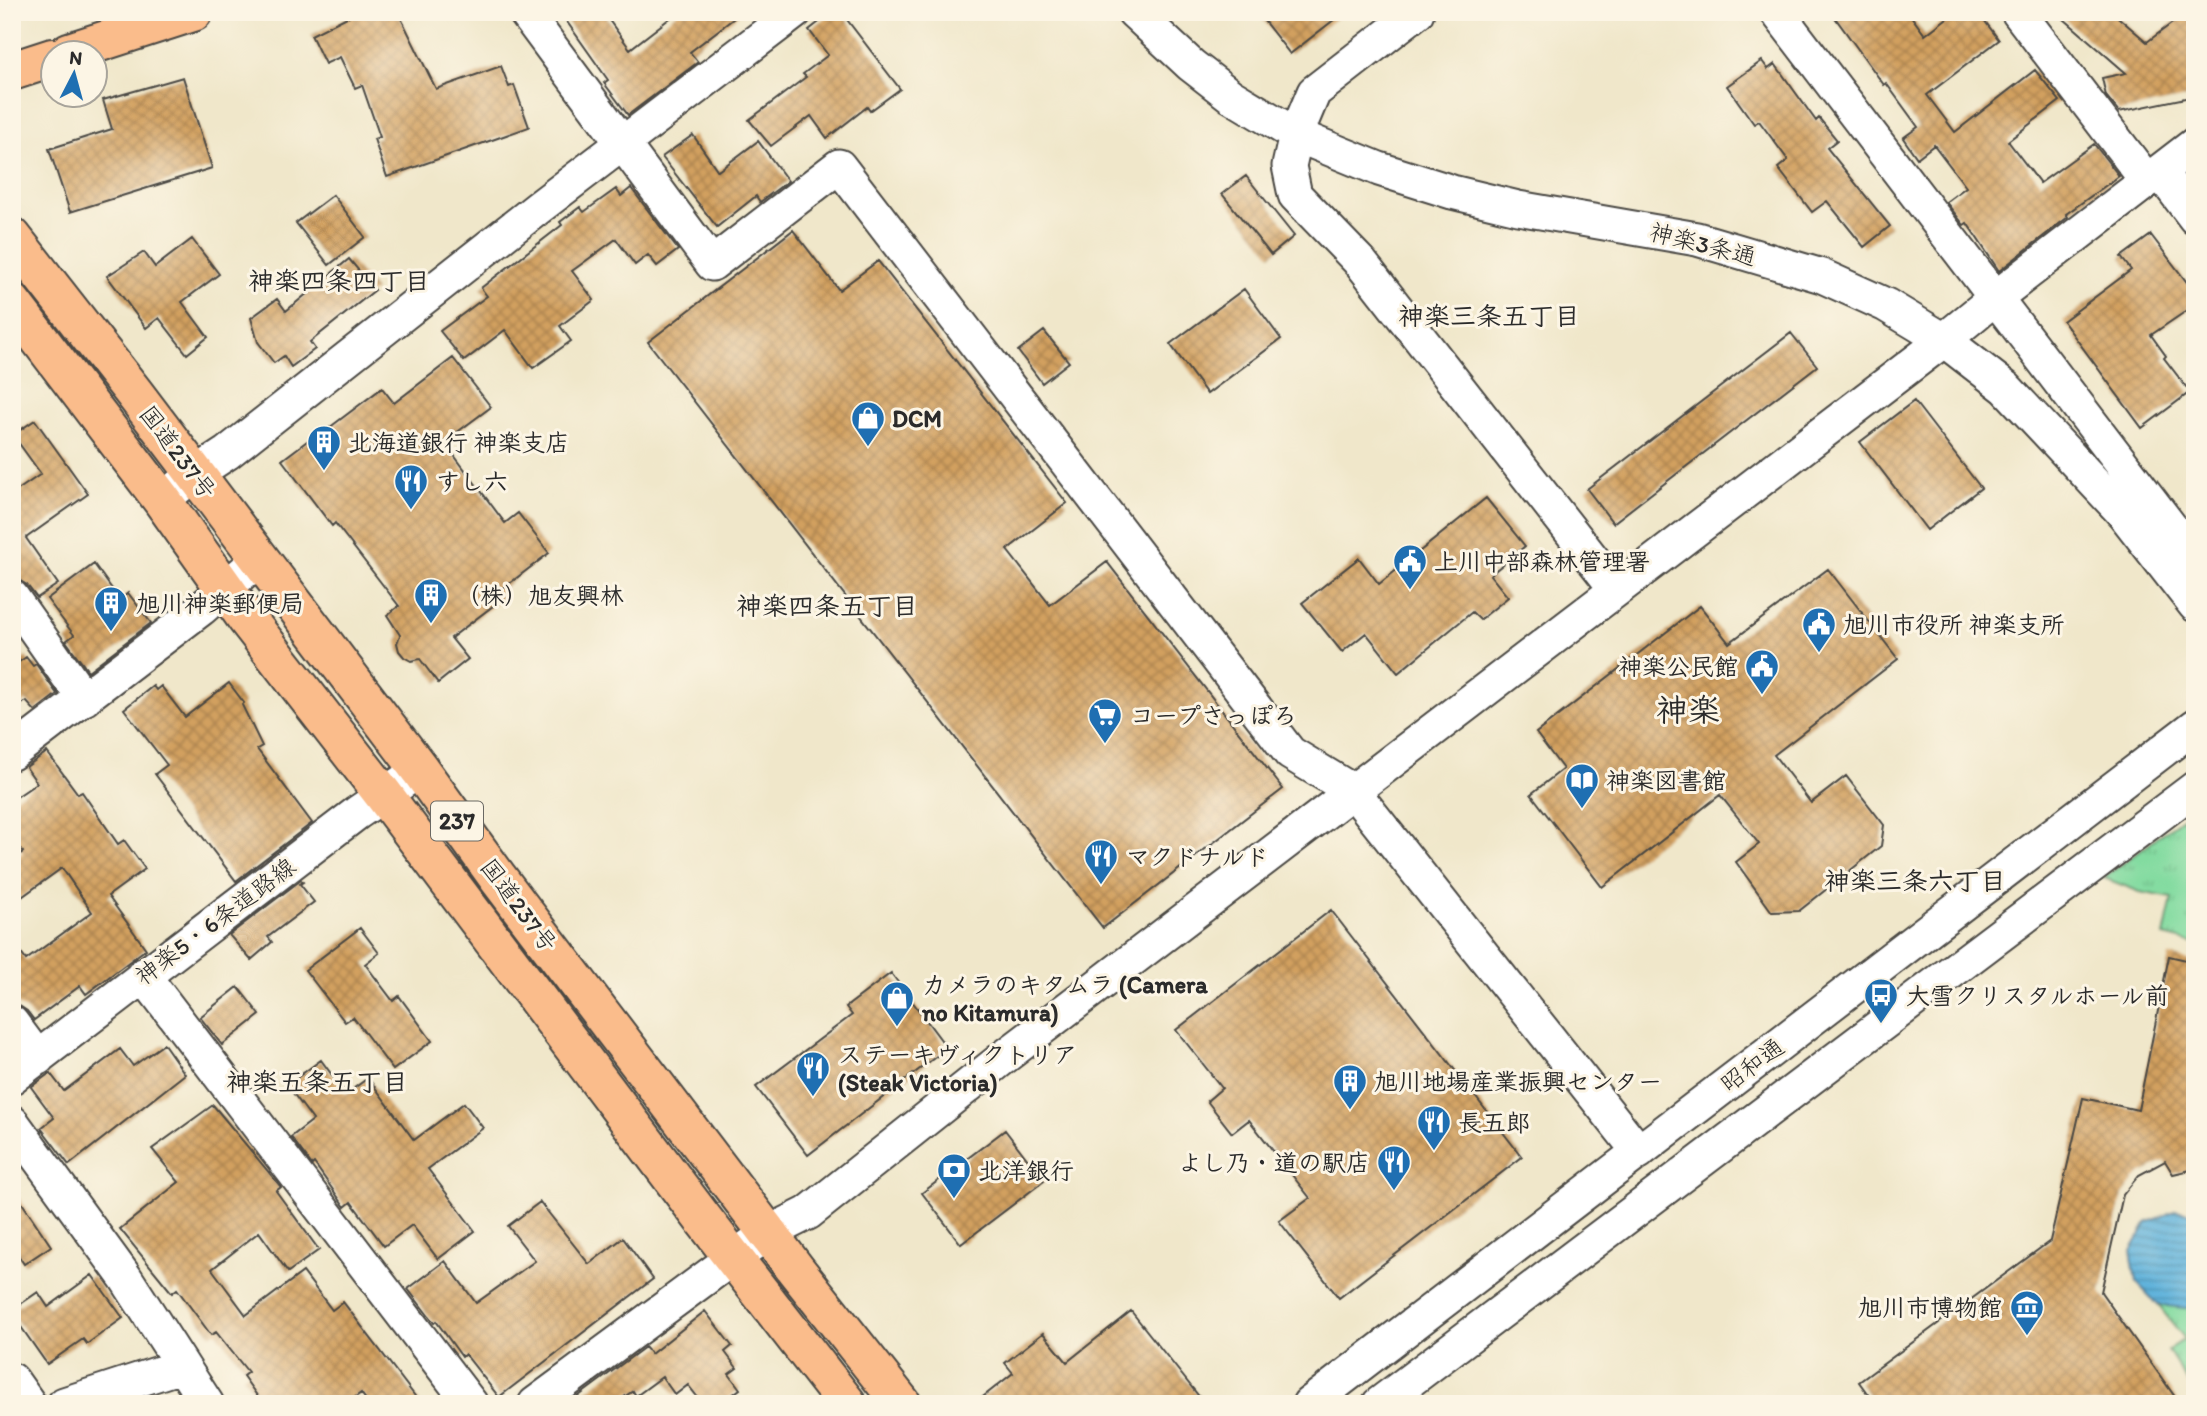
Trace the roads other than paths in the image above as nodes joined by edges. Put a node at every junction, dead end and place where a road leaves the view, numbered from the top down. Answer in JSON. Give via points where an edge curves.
{"nodes":[{"id":1,"x":193,"y":12,"type":"edge"},
{"id":2,"x":525,"y":12,"type":"edge"},
{"id":3,"x":795,"y":12,"type":"edge"},
{"id":4,"x":1134,"y":12,"type":"edge"},
{"id":5,"x":1417,"y":12,"type":"edge"},
{"id":6,"x":1777,"y":12,"type":"edge"},
{"id":7,"x":2018,"y":12,"type":"edge"},
{"id":8,"x":108,"y":39,"type":"edge"},
{"id":9,"x":38,"y":63,"type":"edge"},
{"id":10,"x":12,"y":71,"type":"edge"},
{"id":11,"x":1296,"y":135,"type":"junction"},
{"id":12,"x":622,"y":144,"type":"junction"},
{"id":13,"x":2195,"y":144,"type":"edge"},
{"id":14,"x":2154,"y":177,"type":"junction"},
{"id":15,"x":2195,"y":218,"type":"edge"},
{"id":16,"x":12,"y":237,"type":"edge"},
{"id":17,"x":1995,"y":298,"type":"junction"},
{"id":18,"x":12,"y":303,"type":"edge"},
{"id":19,"x":1944,"y":340,"type":"junction"},
{"id":20,"x":195,"y":474,"type":"junction"},
{"id":21,"x":162,"y":500,"type":"junction"},
{"id":22,"x":2193,"y":553,"type":"edge"},
{"id":23,"x":259,"y":559,"type":"junction"},
{"id":24,"x":225,"y":589,"type":"junction"},
{"id":25,"x":1616,"y":589,"type":"junction"},
{"id":26,"x":12,"y":597,"type":"edge"},
{"id":27,"x":2195,"y":605,"type":"edge"},
{"id":28,"x":84,"y":699,"type":"junction"},
{"id":29,"x":2195,"y":726,"type":"edge"},
{"id":30,"x":12,"y":753,"type":"edge"},
{"id":31,"x":420,"y":770,"type":"junction"},
{"id":32,"x":2195,"y":788,"type":"edge"},
{"id":33,"x":1353,"y":791,"type":"junction"},
{"id":34,"x":383,"y":794,"type":"junction"},
{"id":35,"x":143,"y":975,"type":"junction"},
{"id":36,"x":12,"y":1023,"type":"edge"},
{"id":37,"x":25,"y":1067,"type":"edge"},
{"id":38,"x":12,"y":1122,"type":"edge"},
{"id":39,"x":1639,"y":1152,"type":"junction"},
{"id":40,"x":768,"y":1233,"type":"junction"},
{"id":41,"x":734,"y":1256,"type":"junction"},
{"id":42,"x":181,"y":1366,"type":"junction"},
{"id":43,"x":12,"y":1380,"type":"edge"},
{"id":44,"x":29,"y":1404,"type":"edge"},
{"id":45,"x":64,"y":1404,"type":"edge"},
{"id":46,"x":207,"y":1404,"type":"edge"},
{"id":47,"x":471,"y":1404,"type":"edge"},
{"id":48,"x":535,"y":1404,"type":"edge"},
{"id":49,"x":847,"y":1404,"type":"edge"},
{"id":50,"x":902,"y":1404,"type":"edge"},
{"id":51,"x":1309,"y":1404,"type":"edge"},
{"id":52,"x":1379,"y":1404,"type":"edge"}],
"edges":[{"from":1,"to":8,"type":"highway"},
{"from":2,"to":12,"type":"street"},
{"from":3,"to":12,"type":"street"},
{"from":4,"to":11,"type":"street","name":"神楽3条通","via":[[1231,96]]},
{"from":5,"to":11,"type":"street","via":[[1314,92]]},
{"from":6,"to":17,"type":"street"},
{"from":7,"to":14,"type":"street"},
{"from":9,"to":10,"type":"highway"},
{"from":11,"to":19,"type":"street","name":"神楽3条通","via":[[1452,192],[1697,239],[1822,276],[1886,305]]},
{"from":11,"to":25,"type":"street","via":[[1289,166],[1295,195],[1362,263]]},
{"from":12,"to":20,"type":"street"},
{"from":12,"to":33,"type":"street","via":[[712,264],[839,166],[1290,753]]},
{"from":13,"to":14,"type":"street"},
{"from":14,"to":15,"type":"street"},
{"from":14,"to":17,"type":"street"},
{"from":16,"to":20,"type":"highway","name":"国道237号","number":"237"},
{"from":17,"to":19,"type":"street"},
{"from":17,"to":22,"type":"street"},
{"from":18,"to":21,"type":"highway","name":"国道237号","number":"237"},
{"from":19,"to":25,"type":"street"},
{"from":19,"to":27,"type":"street","name":"神楽3条通","via":[[2006,388],[2124,514]]},
{"from":20,"to":21,"type":"street"},
{"from":20,"to":23,"type":"highway","name":"国道237号","number":"237"},
{"from":21,"to":24,"type":"highway","name":"国道237号","number":"237"},
{"from":23,"to":24,"type":"street"},
{"from":23,"to":31,"type":"highway","name":"国道237号","number":"237"},
{"from":24,"to":28,"type":"street"},
{"from":24,"to":34,"type":"highway","name":"国道237号","number":"237"},
{"from":25,"to":33,"type":"street"},
{"from":26,"to":28,"type":"street"},
{"from":28,"to":30,"type":"street"},
{"from":29,"to":39,"type":"street","name":"昭和通"},
{"from":31,"to":34,"type":"street","name":"神楽5・6条道路線"},
{"from":31,"to":40,"type":"highway","name":"国道237号","number":"237"},
{"from":32,"to":52,"type":"street","name":"昭和通"},
{"from":33,"to":39,"type":"street"},
{"from":33,"to":40,"type":"street","via":[[808,1213]]},
{"from":34,"to":35,"type":"street","name":"神楽5・6条道路線"},
{"from":34,"to":41,"type":"highway","name":"国道237号","number":"237"},
{"from":35,"to":37,"type":"street","name":"神楽5・6条道路線"},
{"from":35,"to":47,"type":"street"},
{"from":36,"to":37,"type":"street"},
{"from":38,"to":42,"type":"street","via":[[125,1277]]},
{"from":39,"to":51,"type":"street","name":"昭和通"},
{"from":40,"to":41,"type":"street"},
{"from":40,"to":50,"type":"highway","name":"国道237号","number":"237"},
{"from":41,"to":48,"type":"street"},
{"from":41,"to":49,"type":"highway","name":"国道237号","number":"237"},
{"from":42,"to":45,"type":"street"},
{"from":42,"to":46,"type":"street"},
{"from":43,"to":44,"type":"street"}]}
